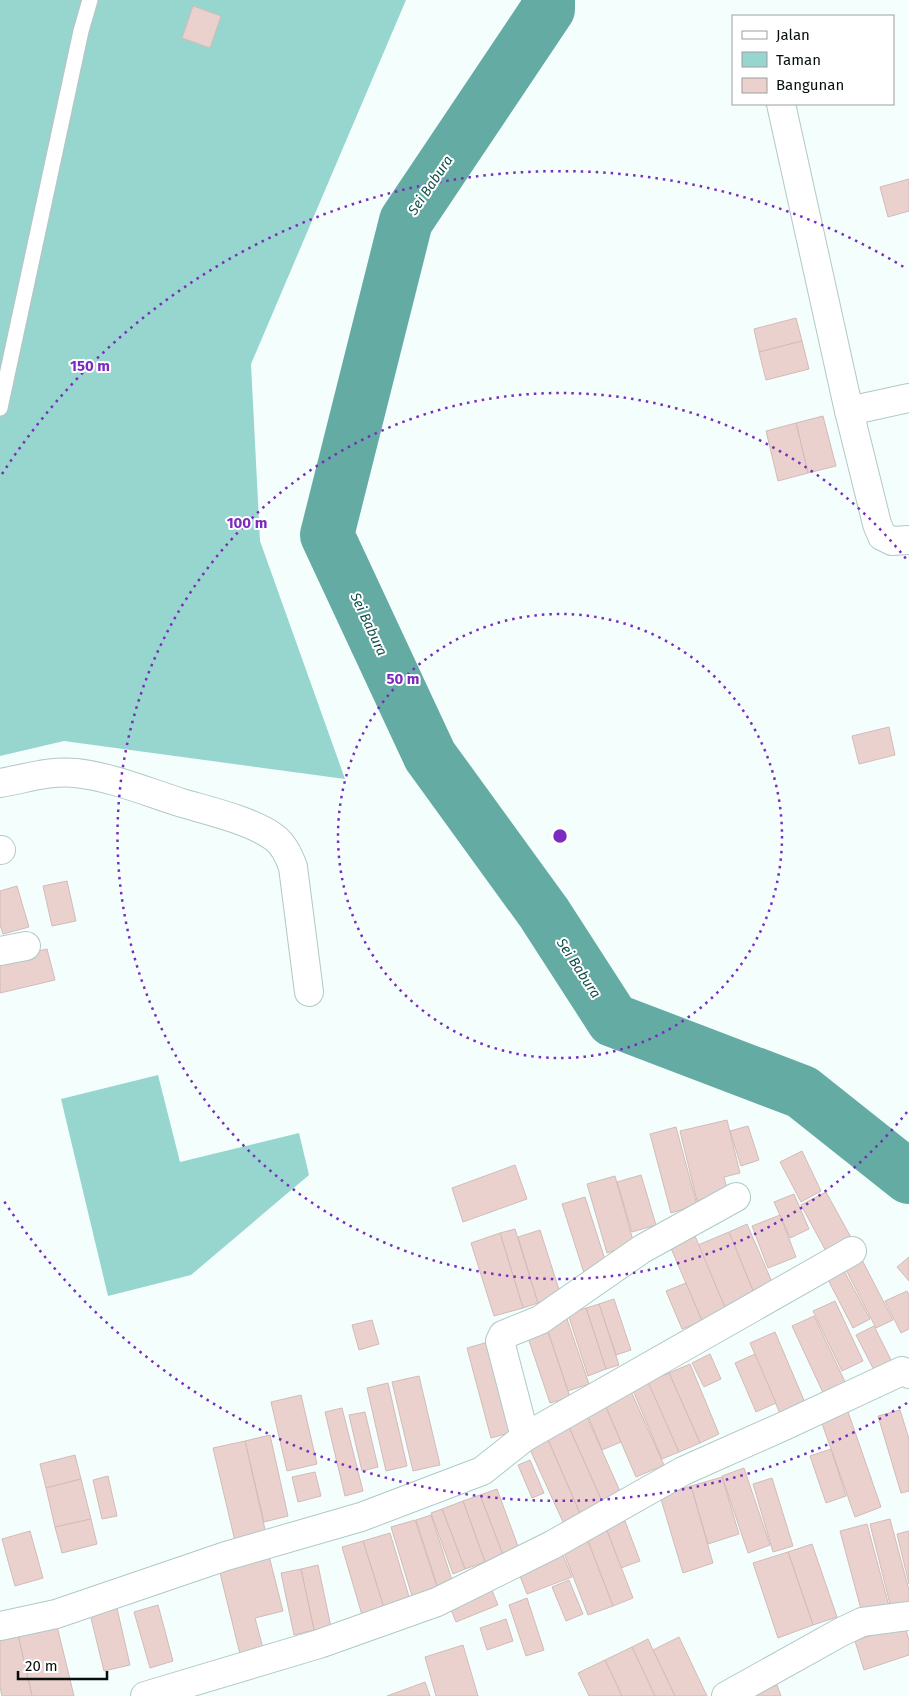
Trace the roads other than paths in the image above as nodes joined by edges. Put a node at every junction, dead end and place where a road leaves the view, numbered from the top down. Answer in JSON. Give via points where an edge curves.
{"nodes":[{"id":1,"x":90,"y":0,"type":"edge"},
{"id":2,"x":781,"y":105,"type":"edge"},
{"id":3,"x":909,"y":398,"type":"edge"},
{"id":4,"x":0,"y":408,"type":"edge"},
{"id":5,"x":849,"y":411,"type":"junction"},
{"id":6,"x":909,"y":540,"type":"edge"},
{"id":7,"x":0,"y":783,"type":"edge"},
{"id":8,"x":26,"y":946,"type":"dead end"},
{"id":9,"x":0,"y":951,"type":"edge"},
{"id":10,"x":309,"y":992,"type":"dead end"},
{"id":11,"x":736,"y":1197,"type":"dead end"},
{"id":12,"x":852,"y":1251,"type":"dead end"},
{"id":13,"x":909,"y":1374,"type":"edge"},
{"id":14,"x":525,"y":1436,"type":"junction"},
{"id":15,"x":909,"y":1616,"type":"edge"},
{"id":16,"x":0,"y":1626,"type":"edge"},
{"id":17,"x":146,"y":1696,"type":"edge"},
{"id":18,"x":726,"y":1696,"type":"edge"}],
"edges":[{"from":1,"to":4,"type":"lane"},
{"from":2,"to":5,"type":"street"},
{"from":3,"to":5,"type":"street"},
{"from":5,"to":6,"type":"street","via":[[882,536],[892,541]]},
{"from":7,"to":10,"type":"street","via":[[57,773],[103,778],[213,812],[270,834],[284,848],[293,867]]},
{"from":8,"to":9,"type":"street"},
{"from":11,"to":14,"type":"street","via":[[642,1249],[540,1320],[503,1335],[501,1346]]},
{"from":12,"to":14,"type":"street"},
{"from":13,"to":17,"type":"street","via":[[902,1371],[683,1471],[552,1545],[437,1602],[319,1644]]},
{"from":14,"to":16,"type":"street","via":[[482,1471],[360,1517],[226,1556],[56,1614]]},
{"from":15,"to":18,"type":"street","via":[[862,1622]]}]}
